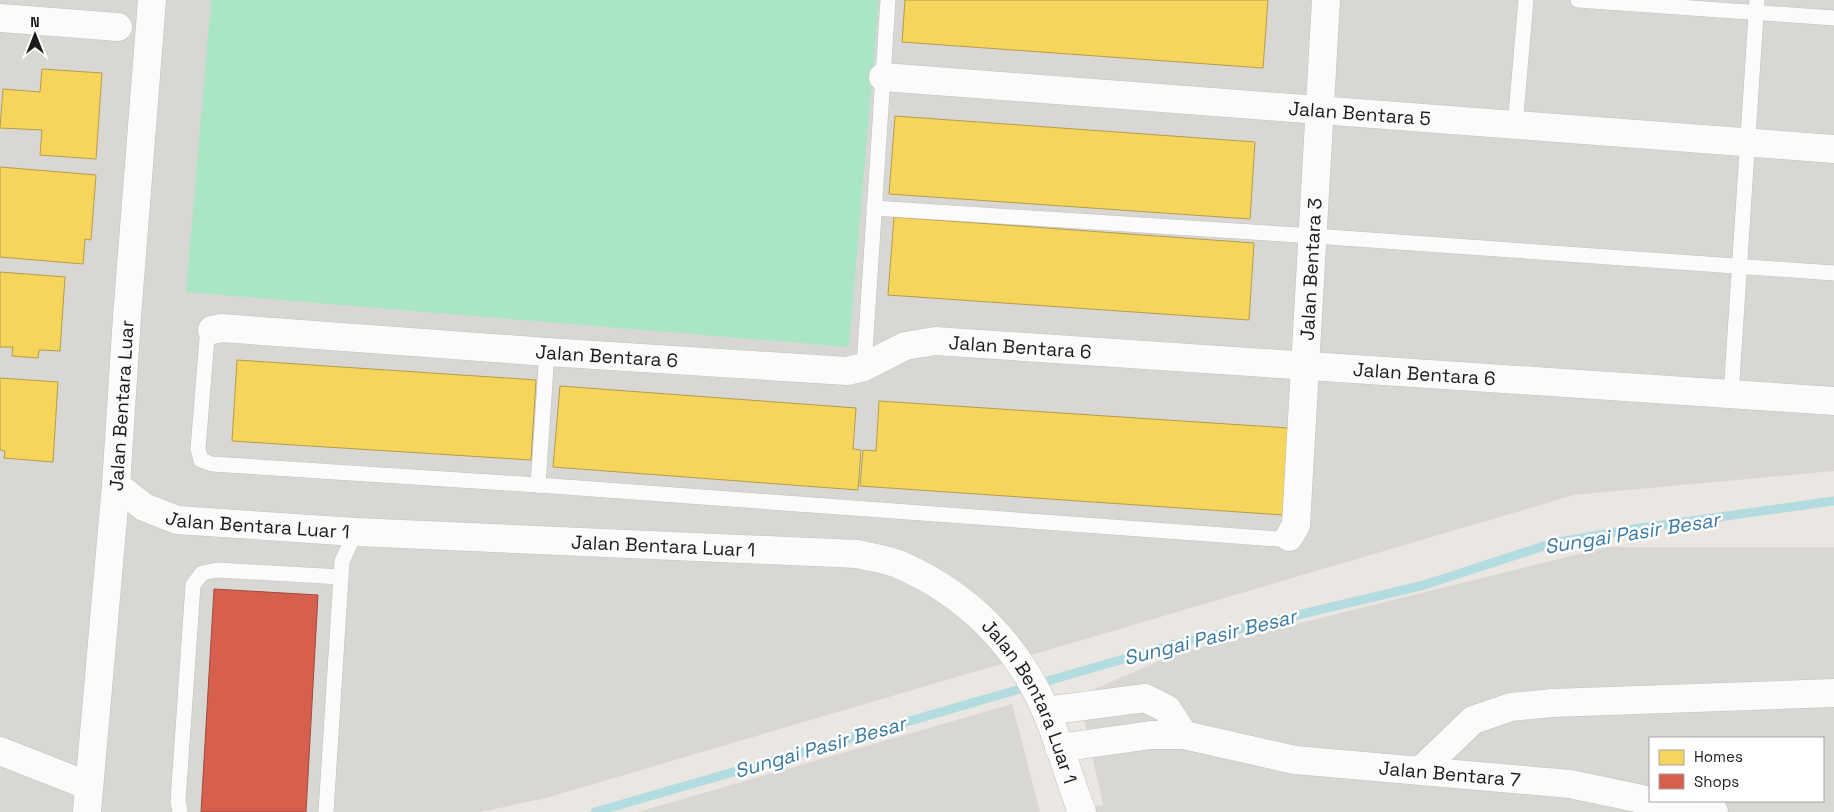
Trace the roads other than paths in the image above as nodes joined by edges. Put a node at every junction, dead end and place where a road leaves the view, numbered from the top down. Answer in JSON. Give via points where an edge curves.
{"nodes":[{"id":1,"x":152,"y":0,"type":"edge"},
{"id":2,"x":888,"y":0,"type":"edge"},
{"id":3,"x":1326,"y":0,"type":"edge"},
{"id":4,"x":1526,"y":0,"type":"edge"},
{"id":5,"x":1578,"y":0,"type":"edge"},
{"id":6,"x":1756,"y":6,"type":"edge"},
{"id":7,"x":0,"y":18,"type":"edge"},
{"id":8,"x":1834,"y":18,"type":"edge"},
{"id":9,"x":135,"y":29,"type":"junction"},
{"id":10,"x":883,"y":77,"type":"junction"},
{"id":11,"x":1320,"y":110,"type":"junction"},
{"id":12,"x":1515,"y":126,"type":"junction"},
{"id":13,"x":1748,"y":143,"type":"junction"},
{"id":14,"x":1834,"y":149,"type":"edge"},
{"id":15,"x":874,"y":208,"type":"junction"},
{"id":16,"x":1314,"y":236,"type":"junction"},
{"id":17,"x":1739,"y":266,"type":"junction"},
{"id":18,"x":1834,"y":272,"type":"edge"},
{"id":19,"x":212,"y":330,"type":"joint"},
{"id":20,"x":547,"y":352,"type":"junction"},
{"id":21,"x":1307,"y":366,"type":"junction"},
{"id":22,"x":864,"y":367,"type":"junction"},
{"id":23,"x":1731,"y":395,"type":"junction"},
{"id":24,"x":1834,"y":402,"type":"edge"},
{"id":25,"x":116,"y":485,"type":"junction"},
{"id":26,"x":538,"y":485,"type":"junction"},
{"id":27,"x":356,"y":532,"type":"junction"},
{"id":28,"x":1289,"y":537,"type":"joint"},
{"id":29,"x":340,"y":577,"type":"junction"},
{"id":30,"x":1834,"y":693,"type":"edge"},
{"id":31,"x":1042,"y":704,"type":"junction"},
{"id":32,"x":1184,"y":735,"type":"junction"},
{"id":33,"x":1059,"y":748,"type":"junction"},
{"id":34,"x":0,"y":751,"type":"edge"},
{"id":35,"x":1422,"y":770,"type":"junction"},
{"id":36,"x":88,"y":799,"type":"edge"},
{"id":37,"x":1649,"y":801,"type":"edge"},
{"id":38,"x":1656,"y":802,"type":"edge"},
{"id":39,"x":180,"y":812,"type":"edge"},
{"id":40,"x":326,"y":812,"type":"edge"},
{"id":41,"x":1082,"y":812,"type":"edge"},
{"id":42,"x":1714,"y":812,"type":"edge"}],
"edges":[{"from":1,"to":9,"type":"street","name":"Jalan Bentara Luar"},
{"from":2,"to":10,"type":"lane"},
{"from":3,"to":11,"type":"street","name":"Jalan Bentara 3"},
{"from":4,"to":12,"type":"lane"},
{"from":5,"to":6,"type":"lane"},
{"from":6,"to":8,"type":"lane"},
{"from":6,"to":13,"type":"lane"},
{"from":7,"to":9,"type":"street"},
{"from":9,"to":25,"type":"street","name":"Jalan Bentara Luar","via":[[127,317]]},
{"from":10,"to":11,"type":"street","name":"Jalan Bentara 5"},
{"from":10,"to":15,"type":"lane"},
{"from":11,"to":12,"type":"street","name":"Jalan Bentara 5"},
{"from":11,"to":16,"type":"street","name":"Jalan Bentara 3"},
{"from":12,"to":13,"type":"street","name":"Jalan Bentara 5"},
{"from":13,"to":14,"type":"street","name":"Jalan Bentara 5"},
{"from":13,"to":17,"type":"lane"},
{"from":15,"to":16,"type":"lane"},
{"from":15,"to":22,"type":"lane"},
{"from":16,"to":17,"type":"lane"},
{"from":16,"to":21,"type":"street","name":"Jalan Bentara 3"},
{"from":17,"to":18,"type":"lane"},
{"from":17,"to":23,"type":"lane"},
{"from":19,"to":20,"type":"street","name":"Jalan Bentara 6","via":[[220,328]]},
{"from":19,"to":26,"type":"lane","via":[[207,338],[198,449],[201,460],[212,464]]},
{"from":20,"to":22,"type":"street","name":"Jalan Bentara 6","via":[[825,371]]},
{"from":20,"to":26,"type":"lane"},
{"from":21,"to":22,"type":"street","name":"Jalan Bentara 6","via":[[935,341],[905,346]]},
{"from":21,"to":23,"type":"street","name":"Jalan Bentara 6"},
{"from":21,"to":28,"type":"street","name":"Jalan Bentara 3","via":[[1296,525]]},
{"from":23,"to":24,"type":"street","name":"Jalan Bentara 6"},
{"from":25,"to":27,"type":"street","name":"Jalan Bentara Luar 1","via":[[144,507],[176,520]]},
{"from":25,"to":36,"type":"street","name":"Jalan Bentara Luar"},
{"from":26,"to":28,"type":"lane","via":[[1277,539]]},
{"from":27,"to":29,"type":"lane","via":[[342,561]]},
{"from":27,"to":31,"type":"street","name":"Jalan Bentara Luar 1","via":[[857,554],[896,563],[934,582],[979,615],[1021,663]]},
{"from":29,"to":39,"type":"lane","via":[[217,570],[202,573],[193,585],[178,801]]},
{"from":29,"to":40,"type":"lane"},
{"from":30,"to":35,"type":"street","via":[[1511,707],[1472,720]]},
{"from":31,"to":32,"type":"street","via":[[1144,698],[1167,709]]},
{"from":31,"to":33,"type":"street","name":"Jalan Bentara Luar 1"},
{"from":32,"to":33,"type":"street","name":"Jalan Bentara 7","via":[[1132,737]]},
{"from":32,"to":35,"type":"street","name":"Jalan Bentara 7","via":[[1295,760]]},
{"from":33,"to":41,"type":"street","name":"Jalan Bentara Luar 1"},
{"from":34,"to":36,"type":"street"},
{"from":35,"to":37,"type":"street","name":"Jalan Bentara 7","via":[[1570,784]]},
{"from":38,"to":42,"type":"street","name":"Jalan Bentara 7"}]}
